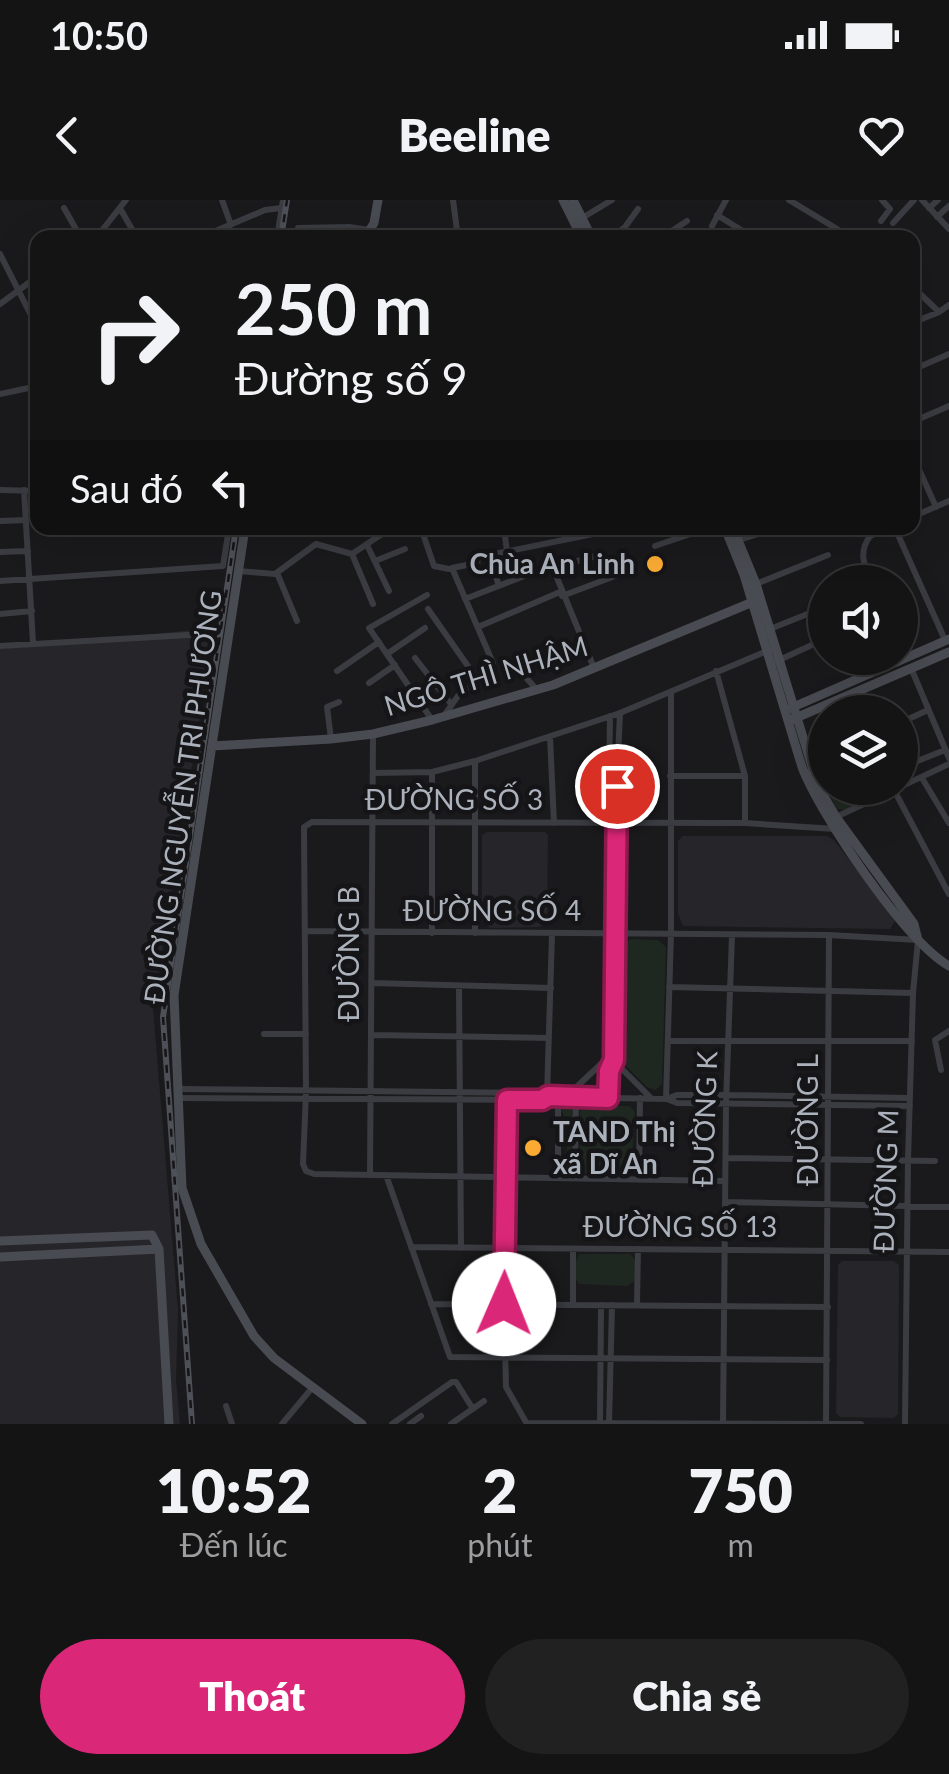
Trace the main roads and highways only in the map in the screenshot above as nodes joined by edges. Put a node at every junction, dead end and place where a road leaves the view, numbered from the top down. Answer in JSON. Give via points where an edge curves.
{"nodes":[{"id":1,"x":378,"y":200,"type":"edge"},
{"id":2,"x":563,"y":200,"type":"edge"},
{"id":3,"x":573,"y":200,"type":"edge"},
{"id":4,"x":369,"y":230,"type":"edge"},
{"id":5,"x":578,"y":230,"type":"edge"},
{"id":6,"x":588,"y":230,"type":"edge"},
{"id":7,"x":244,"y":535,"type":"edge"},
{"id":8,"x":728,"y":535,"type":"edge"},
{"id":9,"x":737,"y":535,"type":"edge"},
{"id":10,"x":756,"y":601,"type":"junction"},
{"id":11,"x":948,"y":645,"type":"edge"},
{"id":12,"x":771,"y":649,"type":"junction"},
{"id":13,"x":791,"y":714,"type":"junction"},
{"id":14,"x":212,"y":746,"type":"junction"},
{"id":15,"x":949,"y":966,"type":"edge"},
{"id":16,"x":105,"y":1236,"type":"junction"},
{"id":17,"x":21,"y":1240,"type":"junction"},
{"id":18,"x":0,"y":1241,"type":"edge"},
{"id":19,"x":159,"y":1249,"type":"junction"},
{"id":20,"x":106,"y":1251,"type":"junction"},
{"id":21,"x":22,"y":1256,"type":"junction"},
{"id":22,"x":0,"y":1257,"type":"edge"},
{"id":23,"x":169,"y":1424,"type":"edge"},
{"id":24,"x":362,"y":1424,"type":"edge"}],
"edges":[{"from":1,"to":4,"type":"main road"},
{"from":2,"to":5,"type":"main road"},
{"from":3,"to":6,"type":"main road"},
{"from":7,"to":14,"type":"main road","name":"ĐƯỜNG NGUYỄN TRI PHƯƠNG"},
{"from":8,"to":10,"type":"main road"},
{"from":9,"to":10,"type":"main road"},
{"from":10,"to":12,"type":"main road"},
{"from":10,"to":12,"type":"main road"},
{"from":10,"to":14,"type":"main road","name":"NGÔ THÌ NHẬM","via":[[537,690],[432,720],[331,740]]},
{"from":11,"to":13,"type":"main road"},
{"from":12,"to":13,"type":"main road"},
{"from":13,"to":15,"type":"main road","via":[[834,823],[914,924],[918,940]]},
{"from":14,"to":24,"type":"main road","name":"ĐƯỜNG NGUYỄN TRI PHƯƠNG","via":[[174,995],[182,1188],[201,1244],[254,1336]]},
{"from":16,"to":17,"type":"main road"},
{"from":16,"to":19,"type":"main road","via":[[152,1235]]},
{"from":16,"to":20,"type":"main road"},
{"from":17,"to":18,"type":"main road"},
{"from":17,"to":21,"type":"main road"},
{"from":19,"to":20,"type":"main road"},
{"from":19,"to":23,"type":"main road"},
{"from":20,"to":21,"type":"main road"},
{"from":21,"to":22,"type":"main road"}]}
